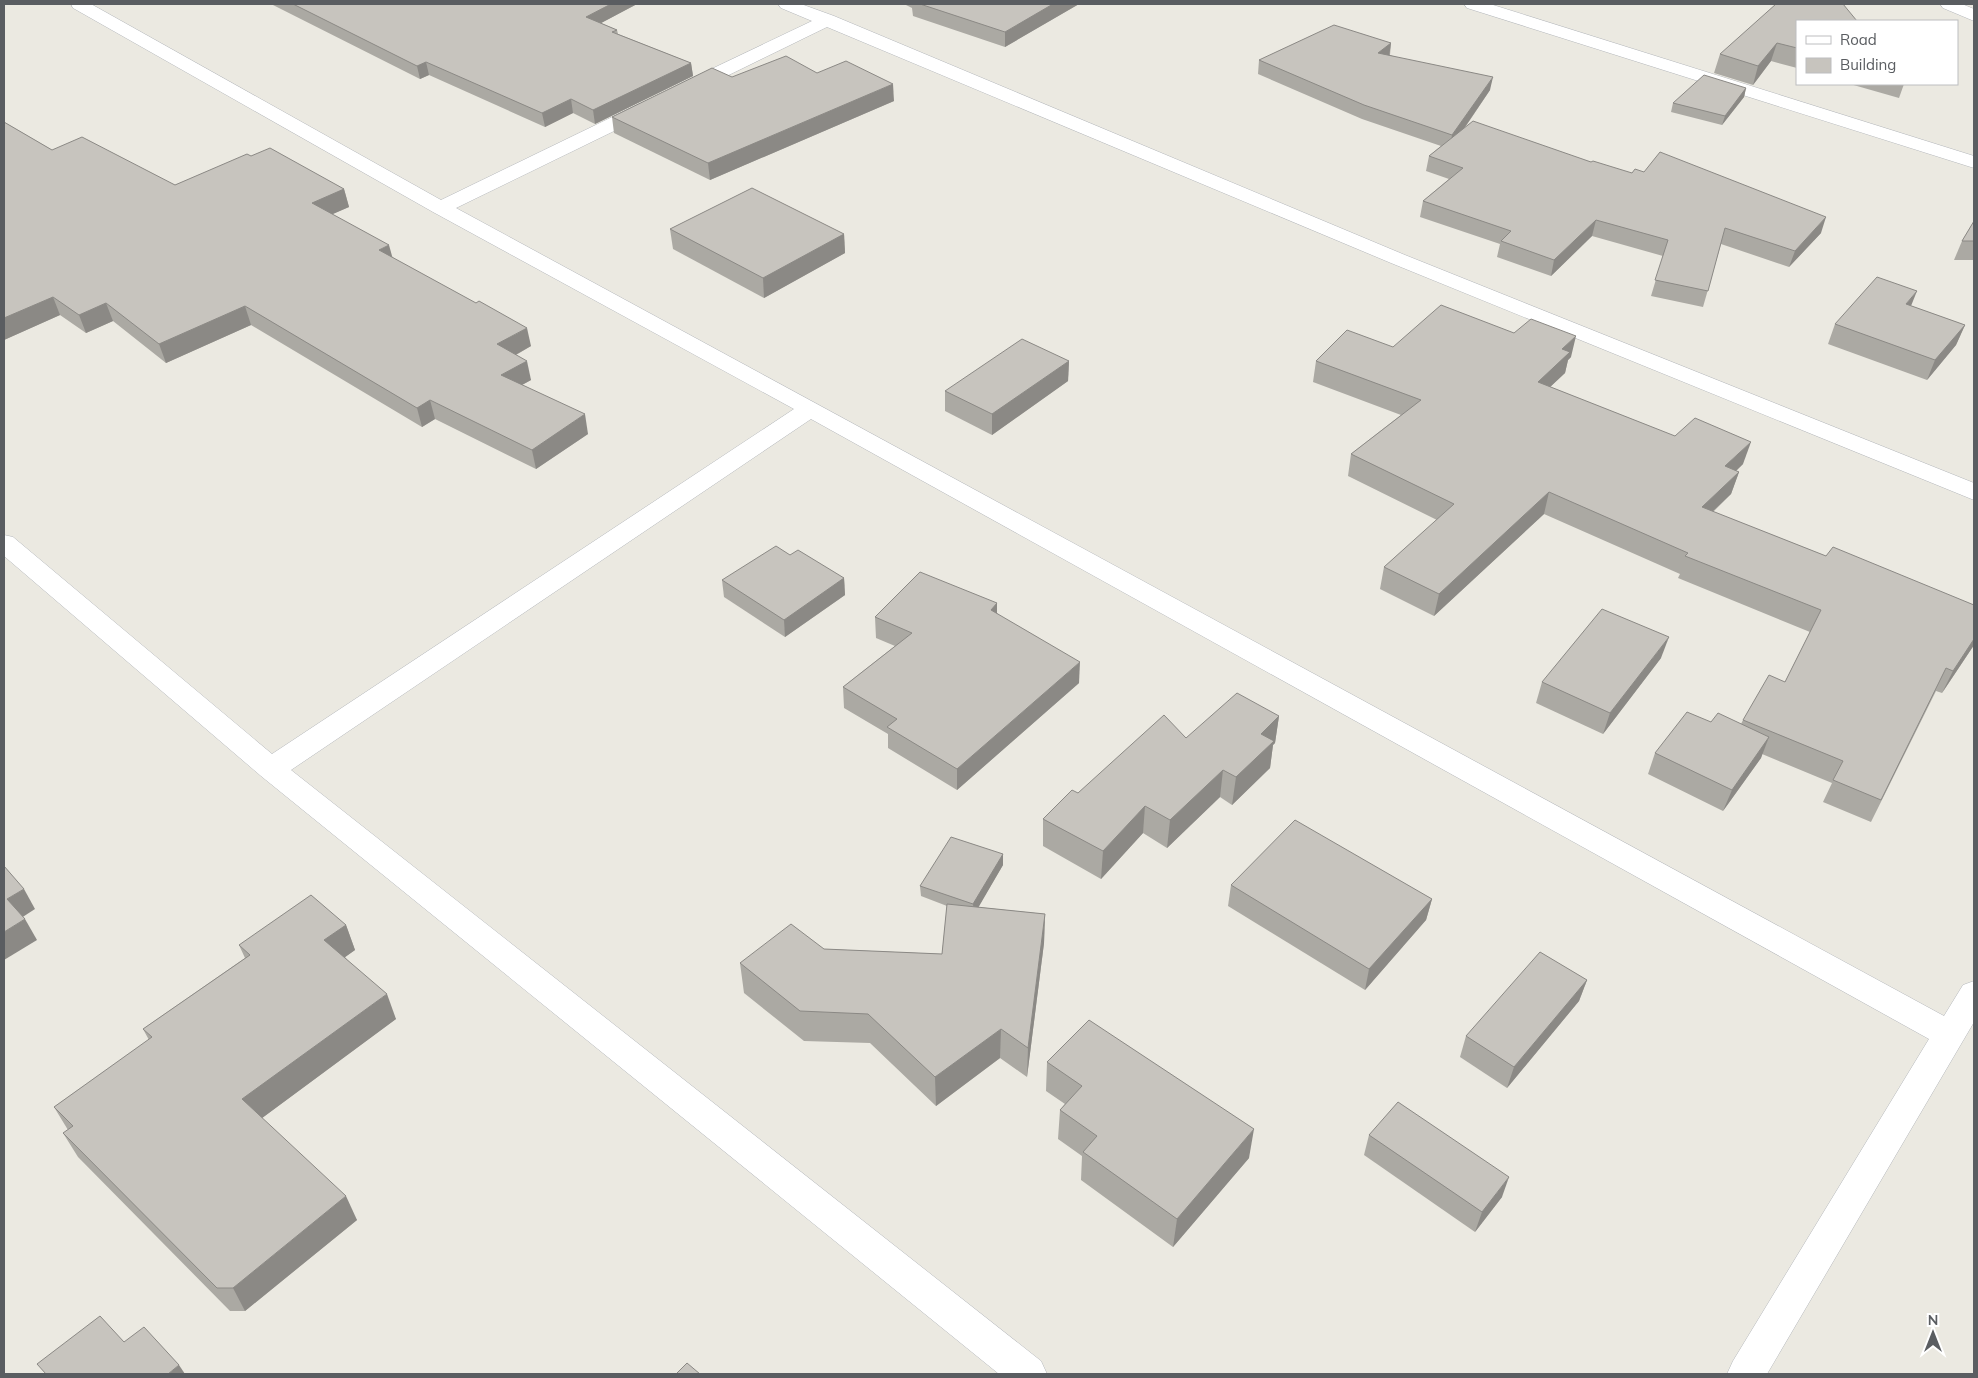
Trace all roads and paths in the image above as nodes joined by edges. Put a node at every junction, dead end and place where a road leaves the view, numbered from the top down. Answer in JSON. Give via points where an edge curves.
{"nodes":[{"id":1,"x":79,"y":4,"type":"edge"},
{"id":2,"x":787,"y":4,"type":"edge"},
{"id":3,"x":1473,"y":4,"type":"edge"},
{"id":4,"x":1950,"y":4,"type":"edge"},
{"id":5,"x":823,"y":12,"type":"edge"},
{"id":6,"x":1974,"y":16,"type":"edge"},
{"id":7,"x":1974,"y":162,"type":"edge"},
{"id":8,"x":440,"y":208,"type":"junction"},
{"id":9,"x":810,"y":409,"type":"junction"},
{"id":10,"x":1974,"y":492,"type":"edge"},
{"id":11,"x":4,"y":543,"type":"edge"},
{"id":12,"x":270,"y":769,"type":"junction"},
{"id":13,"x":1974,"y":994,"type":"edge"},
{"id":14,"x":1950,"y":1035,"type":"junction"},
{"id":15,"x":1028,"y":1374,"type":"edge"},
{"id":16,"x":1746,"y":1374,"type":"edge"}],
"edges":[{"from":1,"to":8,"type":"street"},
{"from":2,"to":5,"type":"street"},
{"from":3,"to":7,"type":"street"},
{"from":4,"to":6,"type":"street"},
{"from":5,"to":8,"type":"street","via":[[665,99]]},
{"from":5,"to":10,"type":"street","via":[[1398,259]]},
{"from":8,"to":9,"type":"street"},
{"from":9,"to":12,"type":"street"},
{"from":9,"to":14,"type":"street"},
{"from":11,"to":12,"type":"street"},
{"from":12,"to":15,"type":"street"},
{"from":13,"to":14,"type":"street"},
{"from":14,"to":16,"type":"street"}]}
